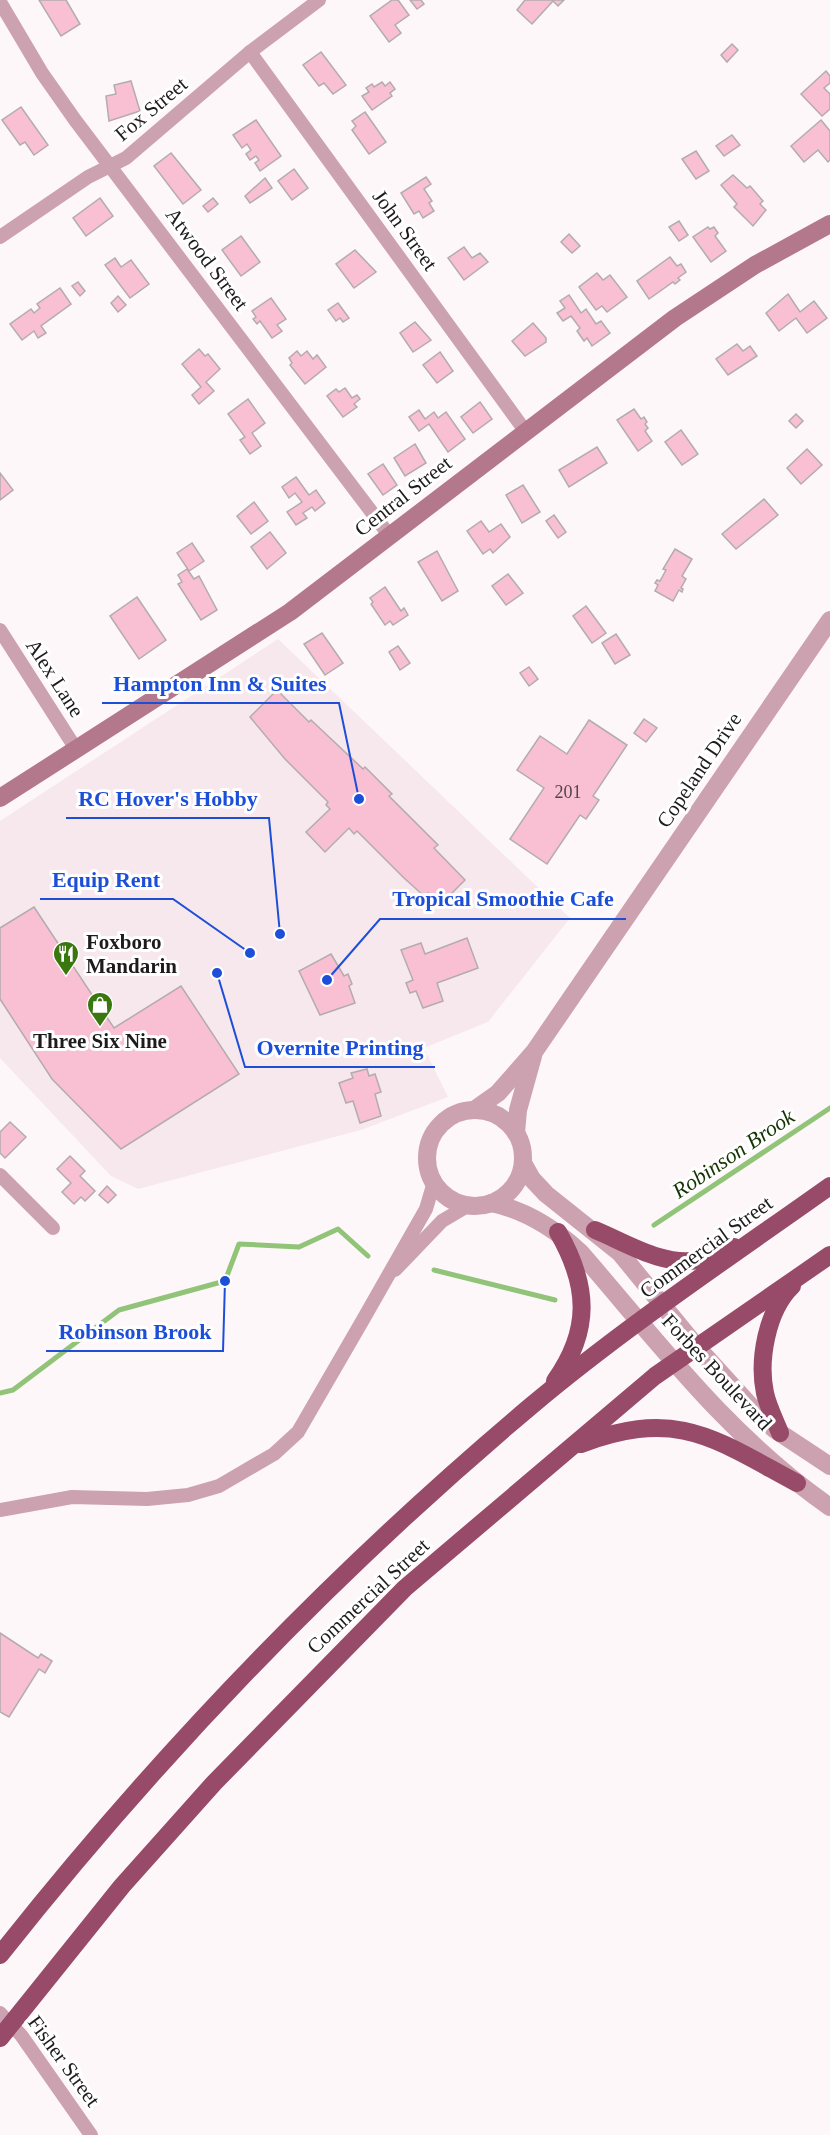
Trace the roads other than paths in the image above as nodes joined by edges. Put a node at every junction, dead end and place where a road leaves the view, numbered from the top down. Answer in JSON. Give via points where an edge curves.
{"nodes":[{"id":1,"x":319,"y":0,"type":"edge"},
{"id":2,"x":0,"y":2,"type":"edge"},
{"id":3,"x":250,"y":52,"type":"junction"},
{"id":4,"x":112,"y":167,"type":"junction"},
{"id":5,"x":830,"y":224,"type":"edge"},
{"id":6,"x":0,"y":237,"type":"edge"},
{"id":7,"x":526,"y":432,"type":"junction"},
{"id":8,"x":389,"y":536,"type":"junction"},
{"id":9,"x":830,"y":620,"type":"edge"},
{"id":10,"x":0,"y":630,"type":"edge"},
{"id":11,"x":76,"y":748,"type":"junction"},
{"id":12,"x":0,"y":798,"type":"edge"},
{"id":13,"x":534,"y":1052,"type":"junction"},
{"id":14,"x":474,"y":1110,"type":"junction"},
{"id":15,"x":516,"y":1133,"type":"junction"},
{"id":16,"x":523,"y":1163,"type":"junction"},
{"id":17,"x":0,"y":1175,"type":"edge"},
{"id":18,"x":434,"y":1182,"type":"junction"},
{"id":19,"x":830,"y":1186,"type":"edge"},
{"id":20,"x":491,"y":1203,"type":"junction"},
{"id":21,"x":469,"y":1205,"type":"junction"},
{"id":22,"x":52,"y":1228,"type":"dead end"},
{"id":23,"x":595,"y":1230,"type":"junction"},
{"id":24,"x":558,"y":1232,"type":"junction"},
{"id":25,"x":750,"y":1242,"type":"junction"},
{"id":26,"x":830,"y":1255,"type":"edge"},
{"id":27,"x":812,"y":1266,"type":"junction"},
{"id":28,"x":389,"y":1275,"type":"junction"},
{"id":29,"x":663,"y":1306,"type":"junction"},
{"id":30,"x":641,"y":1323,"type":"junction"},
{"id":31,"x":696,"y":1346,"type":"junction"},
{"id":32,"x":673,"y":1362,"type":"junction"},
{"id":33,"x":546,"y":1394,"type":"junction"},
{"id":34,"x":780,"y":1433,"type":"junction"},
{"id":35,"x":568,"y":1449,"type":"junction"},
{"id":36,"x":830,"y":1467,"type":"edge"},
{"id":37,"x":797,"y":1483,"type":"junction"},
{"id":38,"x":830,"y":1507,"type":"edge"},
{"id":39,"x":0,"y":1510,"type":"edge"},
{"id":40,"x":0,"y":1955,"type":"edge"},
{"id":41,"x":4,"y":2025,"type":"edge"},
{"id":42,"x":91,"y":2135,"type":"edge"}],
"edges":[{"from":1,"to":3,"type":"street","name":"Fox Street"},
{"from":2,"to":4,"type":"street","name":"Atwood Street","via":[[42,73]]},
{"from":3,"to":4,"type":"street","name":"Fox Street"},
{"from":3,"to":7,"type":"street","name":"John Street"},
{"from":4,"to":6,"type":"street","name":"Fox Street","via":[[88,177]]},
{"from":4,"to":8,"type":"street","name":"Atwood Street"},
{"from":5,"to":7,"type":"main road","name":"Central Street","via":[[722,285]]},
{"from":7,"to":8,"type":"main road","name":"Central Street"},
{"from":8,"to":11,"type":"main road","name":"Central Street","via":[[290,612]]},
{"from":9,"to":13,"type":"street","name":"Copeland Drive"},
{"from":10,"to":11,"type":"street","name":"Alex Lane"},
{"from":11,"to":12,"type":"main road","name":"Central Street"},
{"from":13,"to":14,"type":"street","via":[[498,1093]]},
{"from":13,"to":15,"type":"street","via":[[518,1110]]},
{"from":14,"to":15,"type":"street","via":[[494,1114]]},
{"from":14,"to":18,"type":"street","via":[[453,1115],[437,1130],[428,1150]]},
{"from":15,"to":16,"type":"street"},
{"from":16,"to":20,"type":"street","via":[[516,1183]]},
{"from":16,"to":23,"type":"street","name":"Forbes Boulevard","via":[[546,1194]]},
{"from":17,"to":22,"type":"street"},
{"from":18,"to":21,"type":"street","via":[[449,1198]]},
{"from":18,"to":28,"type":"street","via":[[426,1209]]},
{"from":19,"to":25,"type":"highway","name":"Commercial Street"},
{"from":20,"to":21,"type":"street"},
{"from":20,"to":24,"type":"street","name":"Forbes Boulevard","via":[[508,1206]]},
{"from":21,"to":28,"type":"street","via":[[441,1221]]},
{"from":23,"to":25,"type":"highway","via":[[650,1254],[681,1260],[698,1260]]},
{"from":23,"to":29,"type":"street","name":"Forbes Boulevard","via":[[620,1253]]},
{"from":24,"to":30,"type":"street","name":"Forbes Boulevard"},
{"from":24,"to":33,"type":"highway","via":[[572,1256],[580,1282],[580,1322],[570,1359]]},
{"from":25,"to":29,"type":"highway","name":"Commercial Street"},
{"from":26,"to":27,"type":"highway","name":"Commercial Street"},
{"from":27,"to":31,"type":"highway","name":"Commercial Street"},
{"from":27,"to":34,"type":"highway","via":[[783,1294],[764,1351],[765,1391]]},
{"from":28,"to":39,"type":"street","via":[[297,1432],[264,1461],[219,1486],[188,1495],[147,1499],[72,1497]]},
{"from":29,"to":30,"type":"highway","name":"Commercial Street"},
{"from":29,"to":31,"type":"street","name":"Forbes Boulevard"},
{"from":30,"to":32,"type":"street","name":"Forbes Boulevard"},
{"from":30,"to":33,"type":"highway","name":"Commercial Street"},
{"from":31,"to":32,"type":"highway","name":"Commercial Street"},
{"from":31,"to":34,"type":"street","name":"Forbes Boulevard"},
{"from":32,"to":35,"type":"highway","name":"Commercial Street"},
{"from":32,"to":37,"type":"street","name":"Forbes Boulevard","via":[[725,1420]]},
{"from":33,"to":40,"type":"highway","name":"Commercial Street","via":[[337,1581],[208,1710]]},
{"from":34,"to":36,"type":"street","name":"Forbes Boulevard"},
{"from":35,"to":37,"type":"highway","via":[[623,1431],[664,1426],[702,1434]]},
{"from":35,"to":41,"type":"highway","name":"Commercial Street","via":[[405,1588],[302,1690],[122,1886]]},
{"from":37,"to":38,"type":"street","name":"Forbes Boulevard"},
{"from":41,"to":42,"type":"street","name":"Fisher Street"}]}
